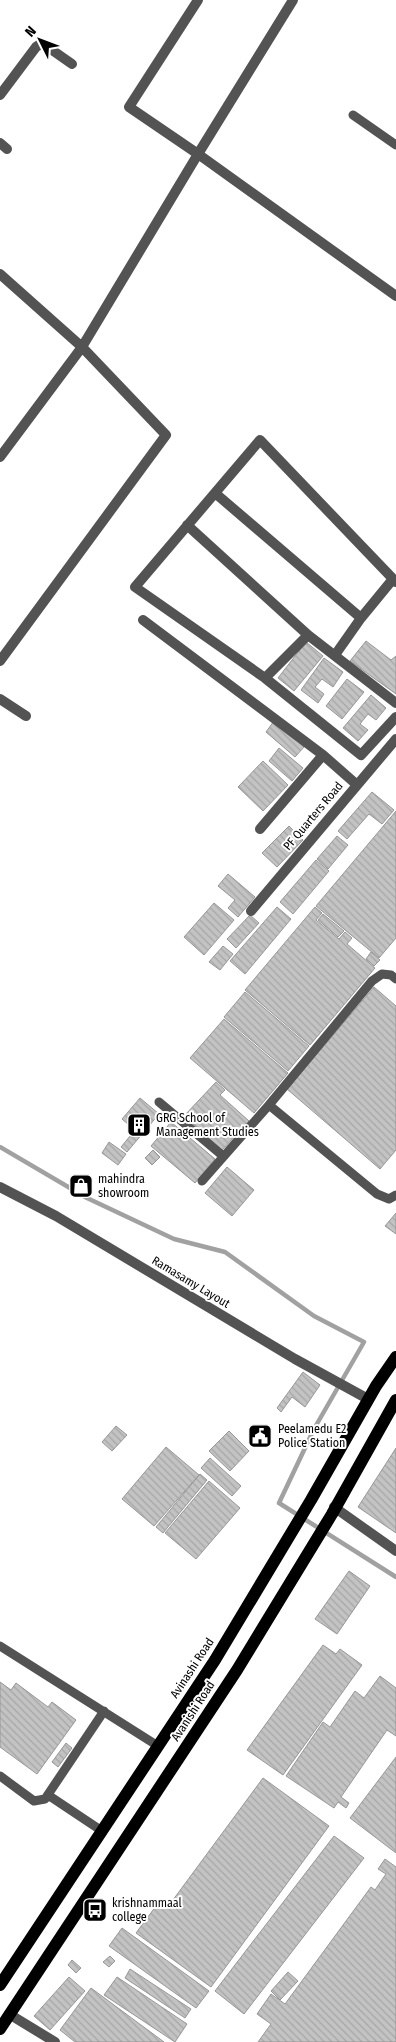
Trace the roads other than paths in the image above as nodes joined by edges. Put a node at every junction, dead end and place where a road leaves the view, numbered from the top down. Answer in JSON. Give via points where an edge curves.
{"nodes":[{"id":1,"x":198,"y":0,"type":"edge"},
{"id":2,"x":294,"y":0,"type":"edge"},
{"id":3,"x":72,"y":64,"type":"dead end"},
{"id":4,"x":0,"y":95,"type":"edge"},
{"id":5,"x":353,"y":115,"type":"dead end"},
{"id":6,"x":396,"y":145,"type":"edge"},
{"id":7,"x":198,"y":154,"type":"junction"},
{"id":8,"x":0,"y":274,"type":"edge"},
{"id":9,"x":395,"y":293,"type":"edge"},
{"id":10,"x":82,"y":347,"type":"junction"},
{"id":11,"x":0,"y":457,"type":"edge"},
{"id":12,"x":215,"y":493,"type":"junction"},
{"id":13,"x":188,"y":525,"type":"junction"},
{"id":14,"x":394,"y":580,"type":"edge"},
{"id":15,"x":360,"y":618,"type":"junction"},
{"id":16,"x":142,"y":620,"type":"dead end"},
{"id":17,"x":308,"y":635,"type":"junction"},
{"id":18,"x":335,"y":655,"type":"junction"},
{"id":19,"x":0,"y":661,"type":"edge"},
{"id":20,"x":265,"y":678,"type":"junction"},
{"id":21,"x":0,"y":699,"type":"edge"},
{"id":22,"x":396,"y":703,"type":"edge"},
{"id":23,"x":26,"y":716,"type":"dead end"},
{"id":24,"x":396,"y":717,"type":"edge"},
{"id":25,"x":396,"y":739,"type":"edge"},
{"id":26,"x":323,"y":756,"type":"junction"},
{"id":27,"x":356,"y":784,"type":"junction"},
{"id":28,"x":260,"y":829,"type":"dead end"},
{"id":29,"x":251,"y":910,"type":"dead end"},
{"id":30,"x":396,"y":979,"type":"edge"},
{"id":31,"x":159,"y":1102,"type":"dead end"},
{"id":32,"x":269,"y":1105,"type":"junction"},
{"id":33,"x":223,"y":1156,"type":"junction"},
{"id":34,"x":202,"y":1181,"type":"dead end"},
{"id":35,"x":0,"y":1187,"type":"edge"},
{"id":36,"x":396,"y":1196,"type":"edge"},
{"id":37,"x":396,"y":1357,"type":"edge"},
{"id":38,"x":368,"y":1399,"type":"junction"},
{"id":39,"x":396,"y":1400,"type":"edge"},
{"id":40,"x":333,"y":1510,"type":"junction"},
{"id":41,"x":396,"y":1551,"type":"edge"},
{"id":42,"x":0,"y":1646,"type":"edge"},
{"id":43,"x":104,"y":1711,"type":"junction"},
{"id":44,"x":158,"y":1746,"type":"junction"},
{"id":45,"x":0,"y":1776,"type":"edge"},
{"id":46,"x":48,"y":1795,"type":"junction"},
{"id":47,"x":102,"y":1831,"type":"junction"},
{"id":48,"x":0,"y":1985,"type":"edge"},
{"id":49,"x":10,"y":2014,"type":"junction"},
{"id":50,"x":0,"y":2029,"type":"edge"},
{"id":51,"x":55,"y":2042,"type":"edge"}],
"edges":[{"from":1,"to":7,"type":"street","via":[[129,106]]},
{"from":2,"to":7,"type":"street"},
{"from":3,"to":4,"type":"street","via":[[42,43]]},
{"from":5,"to":6,"type":"lane"},
{"from":7,"to":9,"type":"street"},
{"from":7,"to":10,"type":"street"},
{"from":8,"to":10,"type":"street"},
{"from":10,"to":11,"type":"street"},
{"from":10,"to":19,"type":"street","via":[[166,435]]},
{"from":12,"to":13,"type":"street"},
{"from":12,"to":14,"type":"street","via":[[260,440]]},
{"from":12,"to":15,"type":"street"},
{"from":13,"to":17,"type":"street"},
{"from":13,"to":20,"type":"street","via":[[135,587]]},
{"from":14,"to":15,"type":"street"},
{"from":15,"to":18,"type":"street"},
{"from":16,"to":26,"type":"street"},
{"from":17,"to":18,"type":"street"},
{"from":17,"to":20,"type":"street"},
{"from":18,"to":22,"type":"street"},
{"from":20,"to":24,"type":"street","via":[[361,755]]},
{"from":21,"to":23,"type":"street"},
{"from":25,"to":27,"type":"street","name":"PF Quarters Road"},
{"from":26,"to":27,"type":"street"},
{"from":26,"to":28,"type":"street"},
{"from":27,"to":29,"type":"street","name":"PF Quarters Road"},
{"from":30,"to":32,"type":"lane","via":[[382,974],[372,981]]},
{"from":31,"to":33,"type":"lane"},
{"from":32,"to":33,"type":"lane"},
{"from":32,"to":36,"type":"lane","via":[[377,1194],[389,1200]]},
{"from":33,"to":34,"type":"lane"},
{"from":35,"to":38,"type":"street","name":"Ramasamy Layout","via":[[56,1216]]},
{"from":37,"to":38,"type":"main road","name":"Avinashi Road"},
{"from":38,"to":44,"type":"main road","name":"Avinashi Road","via":[[215,1660]]},
{"from":39,"to":40,"type":"main road","name":"Avanishi Road"},
{"from":40,"to":41,"type":"street"},
{"from":40,"to":49,"type":"main road","name":"Avanishi Road","via":[[237,1670]]},
{"from":42,"to":43,"type":"lane"},
{"from":43,"to":44,"type":"lane"},
{"from":43,"to":46,"type":"lane"},
{"from":44,"to":47,"type":"main road","name":"Avinashi Road"},
{"from":45,"to":46,"type":"lane","via":[[34,1801]]},
{"from":46,"to":47,"type":"lane"},
{"from":47,"to":48,"type":"main road","name":"Avinashi Road"},
{"from":49,"to":50,"type":"main road","name":"Avanishi Road"},
{"from":49,"to":51,"type":"street"}]}
